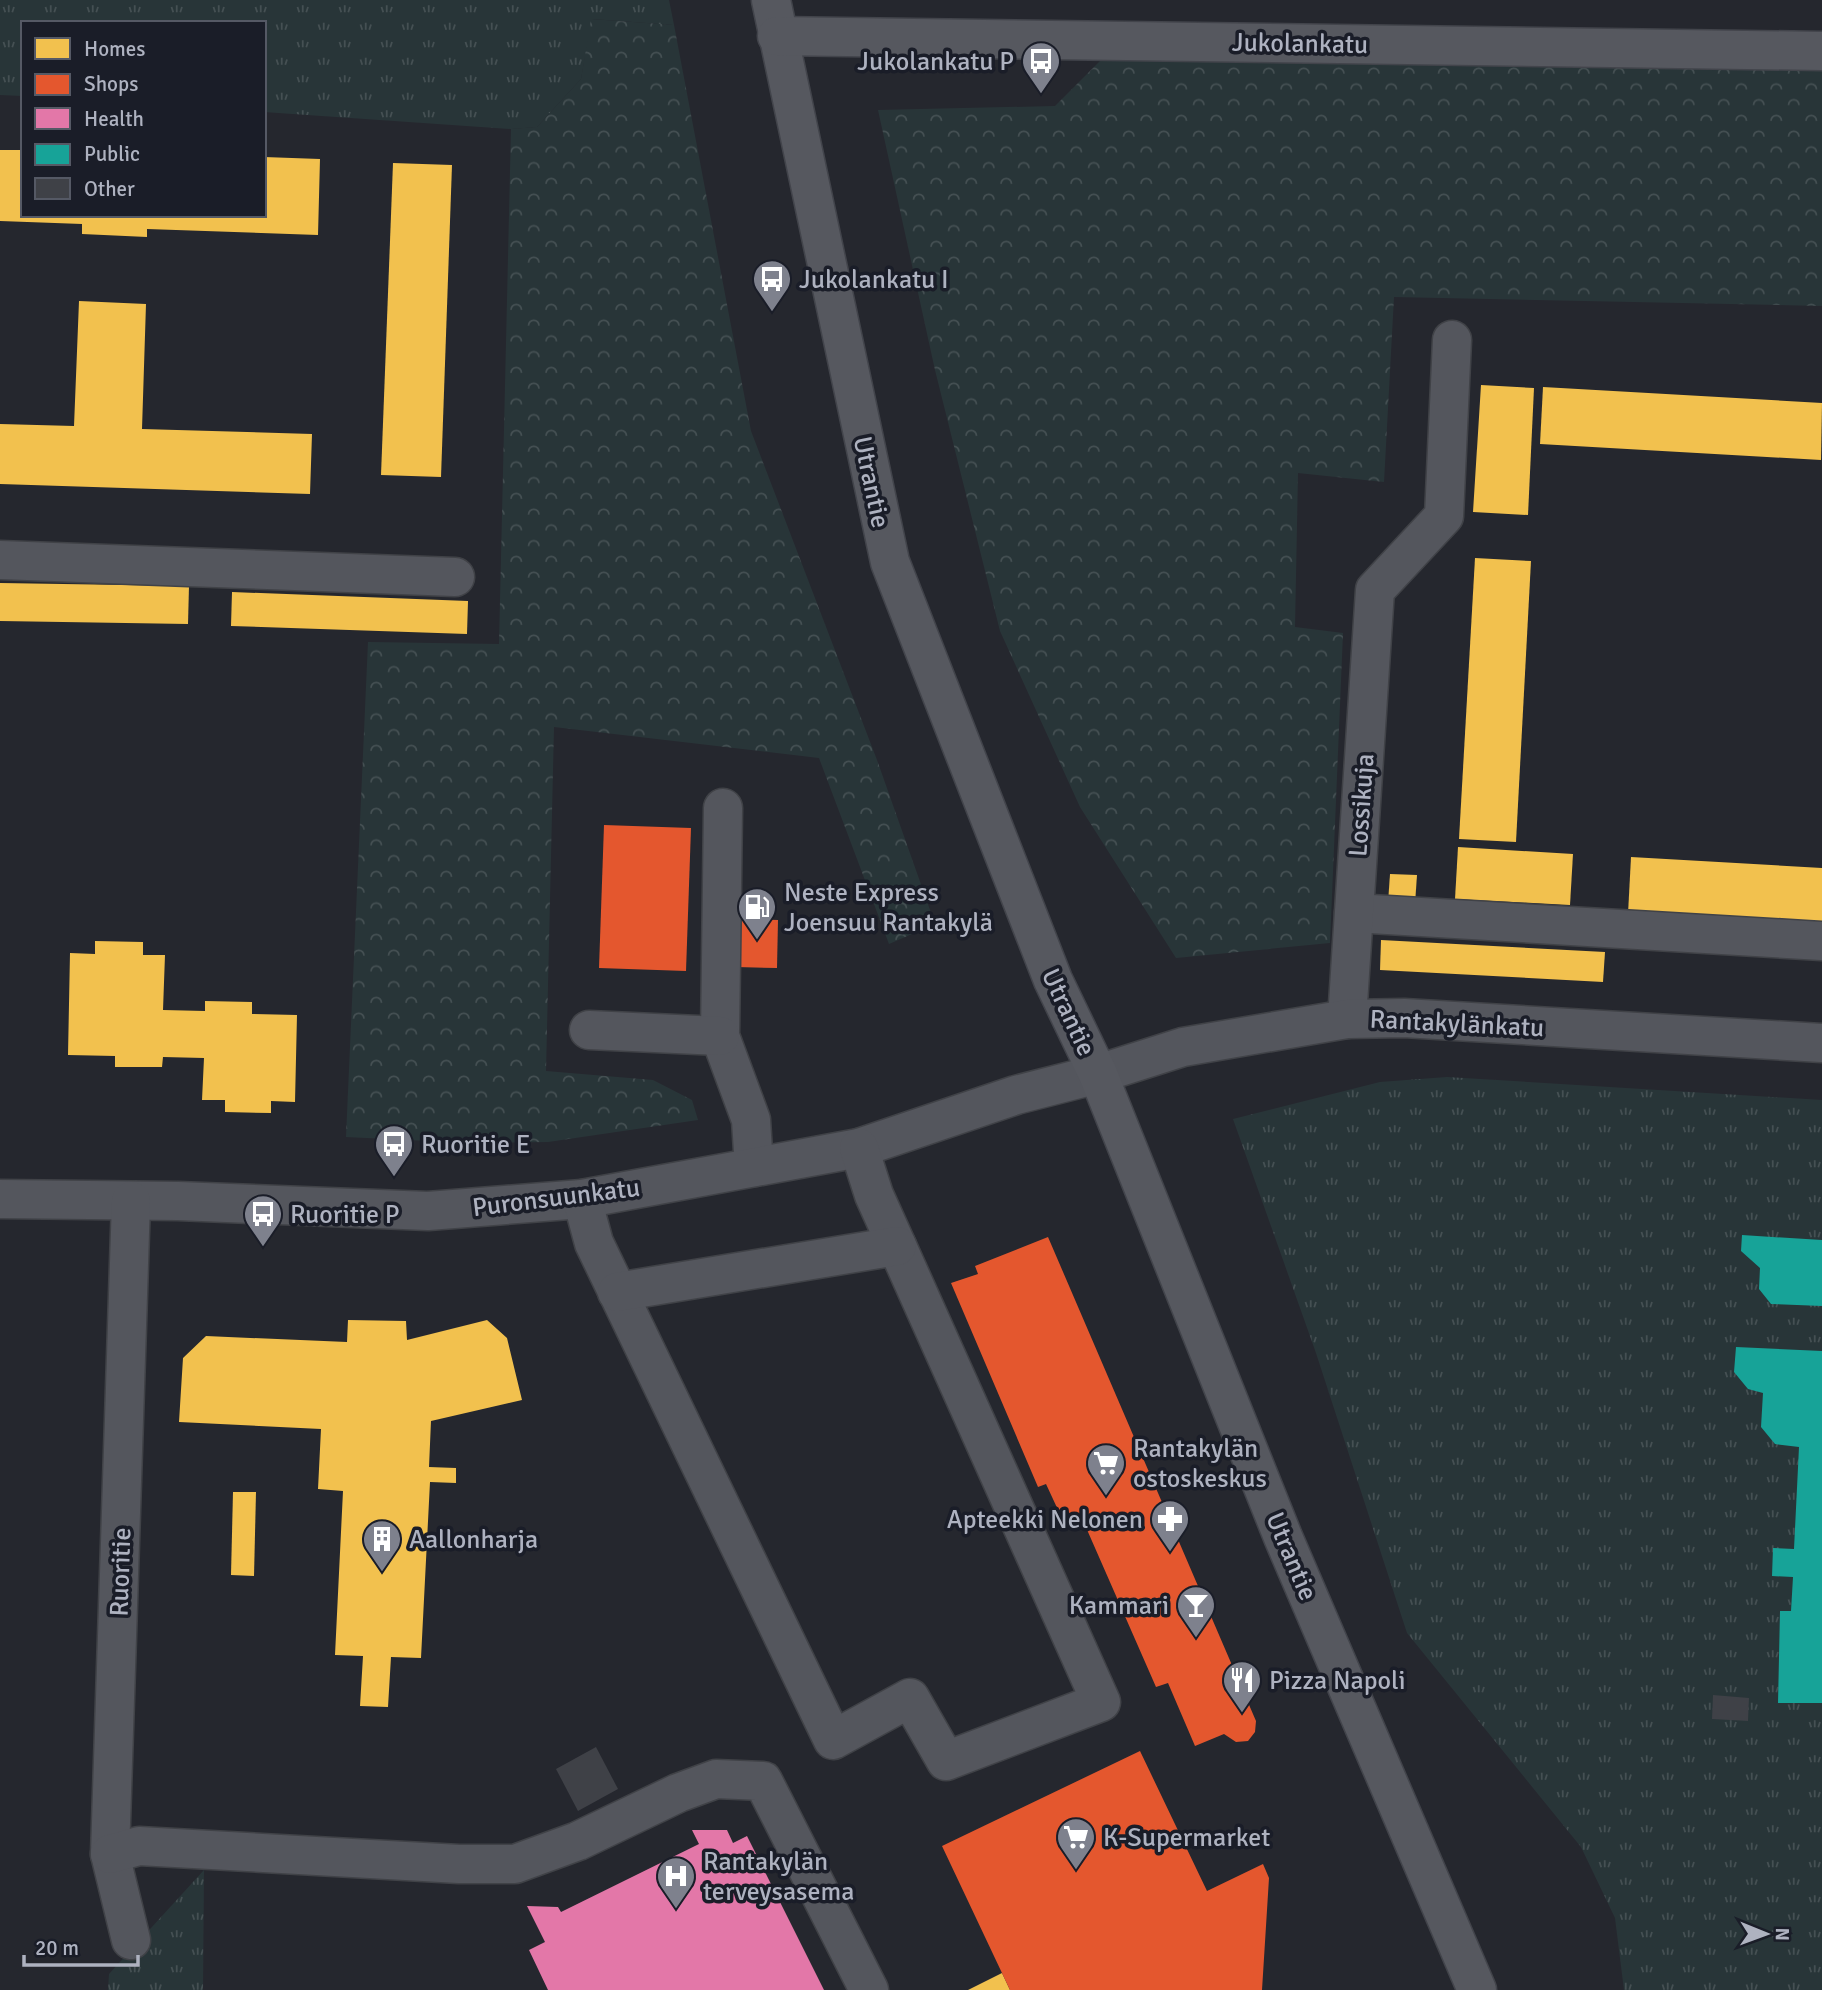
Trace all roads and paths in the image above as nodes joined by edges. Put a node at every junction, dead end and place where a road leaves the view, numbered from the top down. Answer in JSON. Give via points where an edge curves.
{"nodes":[{"id":1,"x":774,"y":18,"type":"edge"},
{"id":2,"x":1822,"y":51,"type":"edge"},
{"id":3,"x":1452,"y":340,"type":"dead end"},
{"id":4,"x":0,"y":560,"type":"edge"},
{"id":5,"x":455,"y":577,"type":"dead end"},
{"id":6,"x":723,"y":808,"type":"dead end"},
{"id":7,"x":1354,"y":913,"type":"junction"},
{"id":8,"x":1822,"y":941,"type":"edge"},
{"id":9,"x":1347,"y":1019,"type":"junction"},
{"id":10,"x":589,"y":1030,"type":"dead end"},
{"id":11,"x":720,"y":1036,"type":"junction"},
{"id":12,"x":1822,"y":1043,"type":"edge"},
{"id":13,"x":1098,"y":1074,"type":"junction"},
{"id":14,"x":859,"y":1148,"type":"junction"},
{"id":15,"x":754,"y":1167,"type":"junction"},
{"id":16,"x":0,"y":1199,"type":"edge"},
{"id":17,"x":582,"y":1199,"type":"junction"},
{"id":18,"x":131,"y":1201,"type":"junction"},
{"id":19,"x":897,"y":1246,"type":"junction"},
{"id":20,"x":617,"y":1292,"type":"junction"},
{"id":21,"x":110,"y":1854,"type":"junction"},
{"id":22,"x":131,"y":1940,"type":"dead end"},
{"id":23,"x":869,"y":1990,"type":"edge"},
{"id":24,"x":1477,"y":1990,"type":"edge"}],
"edges":[{"from":1,"to":2,"type":"main road","name":"Jukolankatu"},
{"from":1,"to":13,"type":"main road","name":"Utrantie","via":[[890,562],[1053,980]]},
{"from":3,"to":7,"type":"street","name":"Lossikuja","via":[[1444,516],[1375,590]]},
{"from":4,"to":5,"type":"street"},
{"from":6,"to":11,"type":"street"},
{"from":7,"to":8,"type":"street"},
{"from":7,"to":9,"type":"street","name":"Lossikuja"},
{"from":9,"to":12,"type":"street","name":"Rantakylänkatu","via":[[1404,1018]]},
{"from":9,"to":13,"type":"street","name":"Rantakylänkatu","via":[[1183,1048]]},
{"from":10,"to":11,"type":"street"},
{"from":11,"to":15,"type":"street","via":[[751,1120]]},
{"from":13,"to":14,"type":"street","name":"Puronsuunkatu","via":[[1016,1095]]},
{"from":13,"to":24,"type":"main road","name":"Utrantie","via":[[1283,1536]]},
{"from":14,"to":15,"type":"street","name":"Puronsuunkatu"},
{"from":14,"to":19,"type":"street"},
{"from":15,"to":17,"type":"street","name":"Puronsuunkatu"},
{"from":16,"to":18,"type":"street","name":"Puronsuunkatu"},
{"from":17,"to":18,"type":"street","name":"Puronsuunkatu","via":[[428,1211]]},
{"from":17,"to":20,"type":"street","via":[[594,1243]]},
{"from":18,"to":21,"type":"street","name":"Ruoritie"},
{"from":19,"to":20,"type":"street"},
{"from":19,"to":20,"type":"street","via":[[1101,1702],[946,1760],[910,1698],[833,1740]]},
{"from":21,"to":22,"type":"street","name":"Ruoritie"},
{"from":21,"to":23,"type":"street","via":[[139,1846],[515,1864],[716,1779],[763,1781]]}]}
